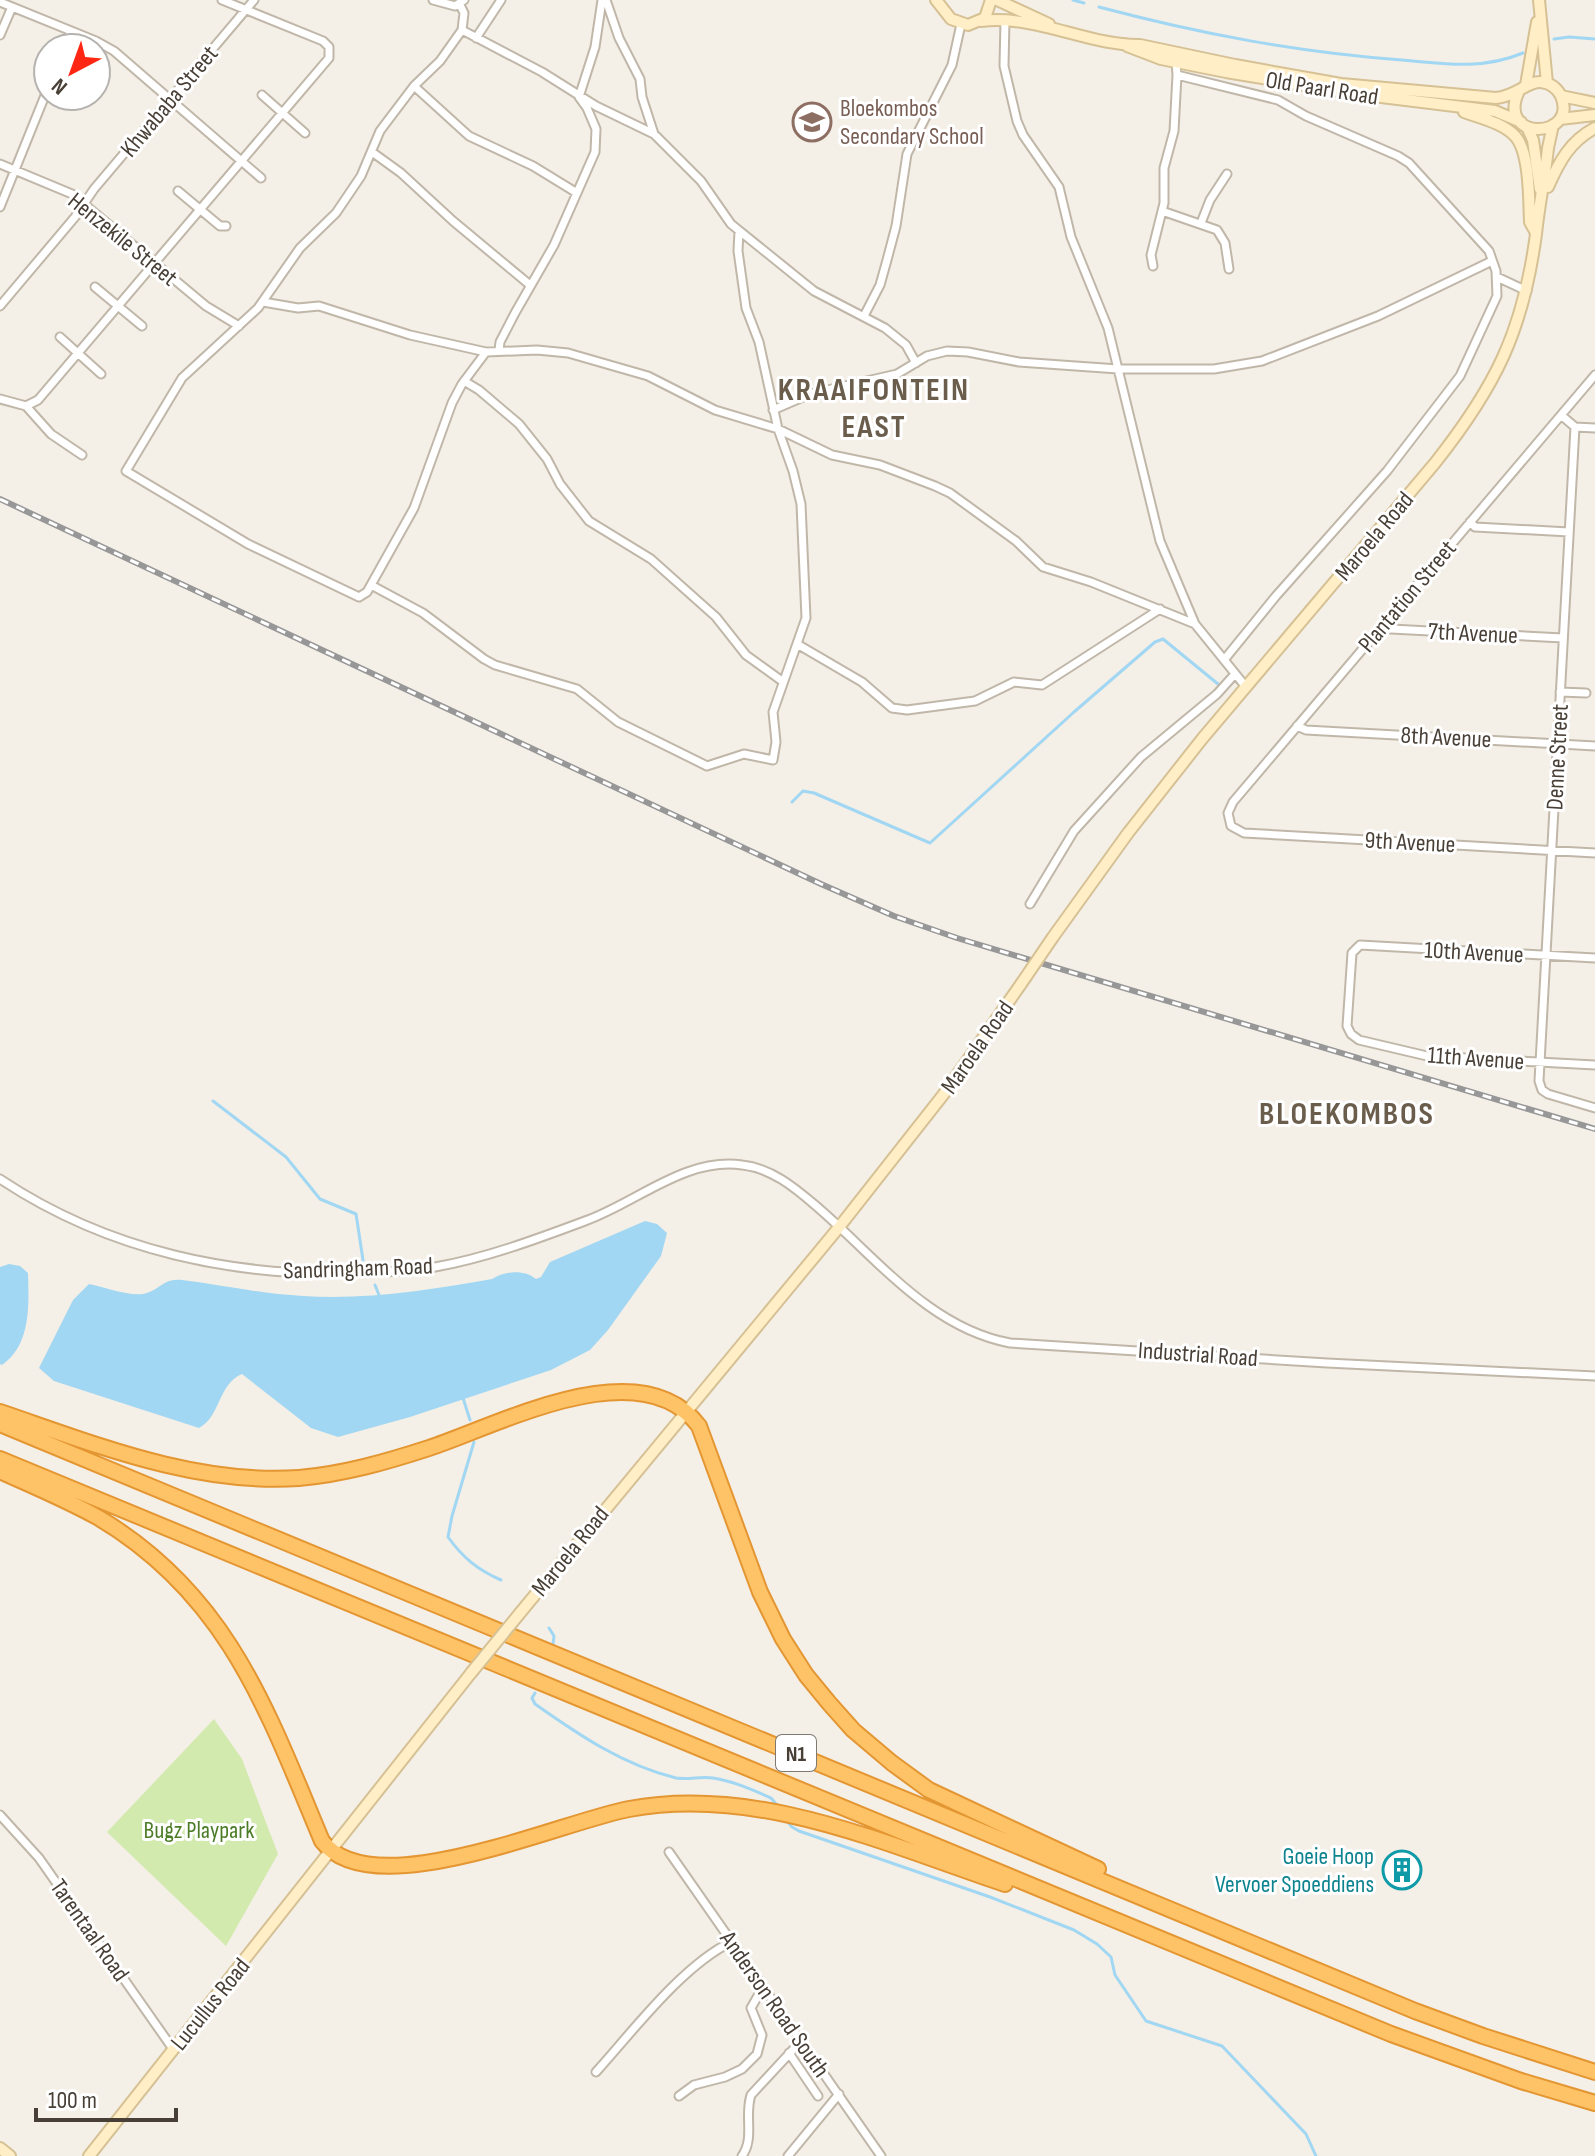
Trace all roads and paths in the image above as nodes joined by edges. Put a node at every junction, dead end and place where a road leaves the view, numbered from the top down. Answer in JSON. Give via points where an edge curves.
{"nodes":[{"id":1,"x":222,"y":0,"type":"edge"},
{"id":2,"x":254,"y":0,"type":"edge"},
{"id":3,"x":433,"y":0,"type":"edge"},
{"id":4,"x":501,"y":0,"type":"edge"},
{"id":5,"x":604,"y":0,"type":"edge"},
{"id":6,"x":994,"y":0,"type":"edge"},
{"id":7,"x":1539,"y":0,"type":"edge"},
{"id":8,"x":0,"y":2,"type":"edge"},
{"id":9,"x":462,"y":2,"type":"edge"},
{"id":10,"x":941,"y":2,"type":"edge"},
{"id":11,"x":12,"y":7,"type":"junction"},
{"id":12,"x":246,"y":10,"type":"junction"},
{"id":13,"x":1539,"y":16,"type":"junction"},
{"id":14,"x":1005,"y":20,"type":"junction"},
{"id":15,"x":981,"y":21,"type":"junction"},
{"id":16,"x":961,"y":24,"type":"junction"},
{"id":17,"x":1054,"y":27,"type":"junction"},
{"id":18,"x":462,"y":30,"type":"junction"},
{"id":19,"x":71,"y":31,"type":"joint"},
{"id":20,"x":0,"y":35,"type":"edge"},
{"id":21,"x":476,"y":38,"type":"junction"},
{"id":22,"x":1125,"y":45,"type":"junction"},
{"id":23,"x":1176,"y":62,"type":"junction"},
{"id":24,"x":1177,"y":75,"type":"junction"},
{"id":25,"x":1547,"y":83,"type":"junction"},
{"id":26,"x":414,"y":86,"type":"junction"},
{"id":27,"x":1522,"y":89,"type":"junction"},
{"id":28,"x":262,"y":95,"type":"dead end"},
{"id":29,"x":1561,"y":96,"type":"junction"},
{"id":30,"x":579,"y":97,"type":"junction"},
{"id":31,"x":170,"y":99,"type":"junction"},
{"id":32,"x":1595,"y":103,"type":"edge"},
{"id":33,"x":1446,"y":106,"type":"junction"},
{"id":34,"x":39,"y":112,"type":"edge"},
{"id":35,"x":283,"y":113,"type":"junction"},
{"id":36,"x":1595,"y":115,"type":"edge"},
{"id":37,"x":1556,"y":122,"type":"junction"},
{"id":38,"x":1524,"y":124,"type":"junction"},
{"id":39,"x":1595,"y":128,"type":"edge"},
{"id":40,"x":305,"y":133,"type":"dead end"},
{"id":41,"x":654,"y":134,"type":"junction"},
{"id":42,"x":372,"y":152,"type":"junction"},
{"id":43,"x":242,"y":161,"type":"junction"},
{"id":44,"x":0,"y":164,"type":"edge"},
{"id":45,"x":16,"y":171,"type":"junction"},
{"id":46,"x":1227,"y":174,"type":"dead end"},
{"id":47,"x":261,"y":178,"type":"dead end"},
{"id":48,"x":178,"y":191,"type":"dead end"},
{"id":49,"x":577,"y":193,"type":"junction"},
{"id":50,"x":1541,"y":199,"type":"junction"},
{"id":51,"x":85,"y":202,"type":"junction"},
{"id":52,"x":0,"y":207,"type":"edge"},
{"id":53,"x":201,"y":210,"type":"junction"},
{"id":54,"x":1162,"y":211,"type":"junction"},
{"id":55,"x":1539,"y":213,"type":"junction"},
{"id":56,"x":1201,"y":223,"type":"junction"},
{"id":57,"x":226,"y":226,"type":"dead end"},
{"id":58,"x":739,"y":231,"type":"junction"},
{"id":59,"x":1536,"y":233,"type":"junction"},
{"id":60,"x":1492,"y":261,"type":"junction"},
{"id":61,"x":155,"y":263,"type":"junction"},
{"id":62,"x":1153,"y":266,"type":"dead end"},
{"id":63,"x":1229,"y":269,"type":"dead end"},
{"id":64,"x":1497,"y":277,"type":"junction"},
{"id":65,"x":530,"y":285,"type":"junction"},
{"id":66,"x":95,"y":287,"type":"dead end"},
{"id":67,"x":1527,"y":291,"type":"junction"},
{"id":68,"x":263,"y":302,"type":"junction"},
{"id":69,"x":119,"y":305,"type":"junction"},
{"id":70,"x":0,"y":306,"type":"edge"},
{"id":71,"x":864,"y":316,"type":"junction"},
{"id":72,"x":142,"y":326,"type":"dead end"},
{"id":73,"x":239,"y":326,"type":"junction"},
{"id":74,"x":60,"y":337,"type":"dead end"},
{"id":75,"x":499,"y":350,"type":"junction"},
{"id":76,"x":486,"y":352,"type":"junction"},
{"id":77,"x":78,"y":353,"type":"junction"},
{"id":78,"x":916,"y":363,"type":"junction"},
{"id":79,"x":1118,"y":369,"type":"junction"},
{"id":80,"x":101,"y":374,"type":"dead end"},
{"id":81,"x":1595,"y":375,"type":"edge"},
{"id":82,"x":464,"y":381,"type":"junction"},
{"id":83,"x":0,"y":399,"type":"edge"},
{"id":84,"x":26,"y":406,"type":"junction"},
{"id":85,"x":773,"y":410,"type":"junction"},
{"id":86,"x":1561,"y":415,"type":"junction"},
{"id":87,"x":1575,"y":427,"type":"junction"},
{"id":88,"x":1595,"y":428,"type":"edge"},
{"id":89,"x":778,"y":429,"type":"junction"},
{"id":90,"x":82,"y":455,"type":"dead end"},
{"id":91,"x":1470,"y":522,"type":"junction"},
{"id":92,"x":1569,"y":532,"type":"junction"},
{"id":93,"x":371,"y":585,"type":"junction"},
{"id":94,"x":1160,"y":609,"type":"junction"},
{"id":95,"x":1195,"y":624,"type":"junction"},
{"id":96,"x":1384,"y":624,"type":"junction"},
{"id":97,"x":1563,"y":638,"type":"junction"},
{"id":98,"x":797,"y":644,"type":"junction"},
{"id":99,"x":1224,"y":660,"type":"junction"},
{"id":100,"x":1235,"y":674,"type":"junction"},
{"id":101,"x":782,"y":681,"type":"junction"},
{"id":102,"x":1246,"y":687,"type":"junction"},
{"id":103,"x":1560,"y":692,"type":"junction"},
{"id":104,"x":1586,"y":693,"type":"dead end"},
{"id":105,"x":1297,"y":726,"type":"junction"},
{"id":106,"x":1558,"y":744,"type":"junction"},
{"id":107,"x":1595,"y":746,"type":"edge"},
{"id":108,"x":1229,"y":822,"type":"joint"},
{"id":109,"x":1552,"y":850,"type":"junction"},
{"id":110,"x":1595,"y":853,"type":"edge"},
{"id":111,"x":1030,"y":904,"type":"dead end"},
{"id":112,"x":1546,"y":955,"type":"junction"},
{"id":113,"x":1595,"y":958,"type":"edge"},
{"id":114,"x":1359,"y":1040,"type":"joint"},
{"id":115,"x":1540,"y":1062,"type":"junction"},
{"id":116,"x":1595,"y":1065,"type":"edge"},
{"id":117,"x":1595,"y":1108,"type":"edge"},
{"id":118,"x":0,"y":1179,"type":"edge"},
{"id":119,"x":840,"y":1226,"type":"junction"},
{"id":120,"x":1595,"y":1376,"type":"edge"},
{"id":121,"x":686,"y":1410,"type":"junction"},
{"id":122,"x":0,"y":1412,"type":"edge"},
{"id":123,"x":0,"y":1424,"type":"edge"},
{"id":124,"x":0,"y":1459,"type":"edge"},
{"id":125,"x":0,"y":1471,"type":"edge"},
{"id":126,"x":0,"y":1815,"type":"edge"},
{"id":127,"x":331,"y":1852,"type":"junction"},
{"id":128,"x":669,"y":1852,"type":"dead end"},
{"id":129,"x":1120,"y":1921,"type":"junction"},
{"id":130,"x":731,"y":1942,"type":"junction"},
{"id":131,"x":1254,"y":1943,"type":"junction"},
{"id":132,"x":763,"y":1987,"type":"junction"},
{"id":133,"x":801,"y":2041,"type":"junction"},
{"id":134,"x":173,"y":2049,"type":"junction"},
{"id":135,"x":789,"y":2053,"type":"junction"},
{"id":136,"x":596,"y":2072,"type":"dead end"},
{"id":137,"x":1595,"y":2072,"type":"edge"},
{"id":138,"x":839,"y":2094,"type":"junction"},
{"id":139,"x":679,"y":2096,"type":"dead end"},
{"id":140,"x":818,"y":2096,"type":"dead end"},
{"id":141,"x":1595,"y":2103,"type":"edge"},
{"id":142,"x":0,"y":2148,"type":"edge"},
{"id":143,"x":10,"y":2156,"type":"edge"},
{"id":144,"x":89,"y":2156,"type":"edge"},
{"id":145,"x":742,"y":2156,"type":"edge"},
{"id":146,"x":788,"y":2156,"type":"edge"},
{"id":147,"x":881,"y":2156,"type":"edge"}],
"edges":[{"from":1,"to":12,"type":"street"},
{"from":2,"to":12,"type":"street","name":"Khwababa Street"},
{"from":3,"to":9,"type":"street","via":[[450,6]]},
{"from":4,"to":21,"type":"street"},
{"from":5,"to":30,"type":"street"},
{"from":5,"to":41,"type":"street","via":[[640,79]]},
{"from":6,"to":15,"type":"street","name":"Old Paarl Road"},
{"from":6,"to":17,"type":"street","name":"Old Paarl Road"},
{"from":7,"to":13,"type":"street"},
{"from":8,"to":11,"type":"street"},
{"from":9,"to":18,"type":"street"},
{"from":10,"to":16,"type":"street","via":[[949,17]]},
{"from":11,"to":19,"type":"street"},
{"from":11,"to":20,"type":"street"},
{"from":12,"to":31,"type":"street","name":"Khwababa Street"},
{"from":12,"to":35,"type":"street","via":[[329,47],[327,62]]},
{"from":13,"to":25,"type":"street"},
{"from":13,"to":27,"type":"street"},
{"from":14,"to":15,"type":"street","name":"Old Paarl Road"},
{"from":14,"to":17,"type":"street","name":"Old Paarl Road"},
{"from":14,"to":79,"type":"street","via":[[1004,66],[1017,121],[1059,187],[1071,237],[1108,328]]},
{"from":15,"to":16,"type":"street","name":"Old Paarl Road"},
{"from":16,"to":71,"type":"street","via":[[952,65],[907,154],[893,238],[880,285]]},
{"from":17,"to":22,"type":"street","name":"Old Paarl Road"},
{"from":18,"to":21,"type":"street"},
{"from":18,"to":26,"type":"street"},
{"from":19,"to":31,"type":"street","via":[[114,51]]},
{"from":21,"to":30,"type":"street"},
{"from":22,"to":23,"type":"street","name":"Old Paarl Road"},
{"from":22,"to":27,"type":"street","name":"Old Paarl Road","via":[[1341,84],[1496,98]]},
{"from":23,"to":24,"type":"street"},
{"from":23,"to":33,"type":"street","name":"Old Paarl Road"},
{"from":24,"to":54,"type":"street"},
{"from":24,"to":60,"type":"street","via":[[1278,100],[1398,156],[1477,236]]},
{"from":25,"to":27,"type":"street","via":[[1532,82]]},
{"from":25,"to":29,"type":"street"},
{"from":26,"to":42,"type":"street","via":[[380,131]]},
{"from":26,"to":49,"type":"street","via":[[476,141]]},
{"from":27,"to":38,"type":"street","via":[[1515,107]]},
{"from":28,"to":35,"type":"street"},
{"from":29,"to":32,"type":"street"},
{"from":29,"to":37,"type":"street","via":[[1563,111]]},
{"from":30,"to":41,"type":"street"},
{"from":30,"to":49,"type":"street","via":[[592,118],[597,143]]},
{"from":31,"to":43,"type":"street"},
{"from":31,"to":51,"type":"street","name":"Khwababa Street"},
{"from":33,"to":38,"type":"street","name":"Old Paarl Road","via":[[1495,111]]},
{"from":33,"to":59,"type":"street","via":[[1516,137],[1523,150],[1530,222]]},
{"from":34,"to":45,"type":"street"},
{"from":35,"to":40,"type":"street"},
{"from":35,"to":43,"type":"street"},
{"from":36,"to":37,"type":"street"},
{"from":37,"to":38,"type":"street","via":[[1538,130]]},
{"from":37,"to":50,"type":"street","name":"Maroela Road"},
{"from":38,"to":50,"type":"street","name":"Maroela Road","via":[[1533,140]]},
{"from":39,"to":55,"type":"street","via":[[1572,143]]},
{"from":41,"to":58,"type":"street","via":[[701,181]]},
{"from":42,"to":65,"type":"street"},
{"from":42,"to":68,"type":"street","via":[[348,197],[295,254]]},
{"from":43,"to":47,"type":"street"},
{"from":43,"to":53,"type":"street"},
{"from":44,"to":45,"type":"street","name":"Henzekile Street"},
{"from":45,"to":51,"type":"street","name":"Henzekile Street"},
{"from":45,"to":52,"type":"street"},
{"from":46,"to":56,"type":"street"},
{"from":48,"to":53,"type":"street"},
{"from":49,"to":65,"type":"street"},
{"from":50,"to":55,"type":"street","name":"Maroela Road"},
{"from":51,"to":61,"type":"street","name":"Henzekile Street"},
{"from":51,"to":70,"type":"street","name":"Khwababa Street"},
{"from":53,"to":57,"type":"street"},
{"from":53,"to":61,"type":"street"},
{"from":54,"to":56,"type":"street"},
{"from":54,"to":62,"type":"street"},
{"from":55,"to":59,"type":"street","name":"Maroela Road"},
{"from":56,"to":63,"type":"street","via":[[1222,235]]},
{"from":58,"to":71,"type":"street","via":[[814,291]]},
{"from":58,"to":85,"type":"street","via":[[746,308]]},
{"from":59,"to":67,"type":"street","name":"Maroela Road"},
{"from":60,"to":64,"type":"street"},
{"from":60,"to":79,"type":"street","via":[[1378,316],[1262,361],[1214,369]]},
{"from":61,"to":69,"type":"street"},
{"from":61,"to":73,"type":"street","name":"Henzekile Street"},
{"from":64,"to":67,"type":"street"},
{"from":64,"to":99,"type":"street","via":[[1497,296],[1460,376],[1387,471]]},
{"from":65,"to":75,"type":"street"},
{"from":66,"to":69,"type":"street"},
{"from":67,"to":102,"type":"street","name":"Maroela Road","via":[[1499,368],[1460,431]]},
{"from":68,"to":73,"type":"street"},
{"from":68,"to":76,"type":"street","via":[[319,306]]},
{"from":69,"to":72,"type":"street"},
{"from":69,"to":77,"type":"street"},
{"from":71,"to":78,"type":"street","via":[[906,345]]},
{"from":73,"to":93,"type":"street","via":[[182,378],[126,471],[248,544],[352,595],[364,595]]},
{"from":74,"to":77,"type":"street"},
{"from":75,"to":76,"type":"street"},
{"from":75,"to":89,"type":"street","via":[[568,353],[607,363],[648,376],[726,414]]},
{"from":76,"to":82,"type":"street"},
{"from":77,"to":80,"type":"street"},
{"from":77,"to":84,"type":"street","via":[[38,400]]},
{"from":78,"to":79,"type":"street","via":[[947,351]]},
{"from":78,"to":85,"type":"street","via":[[897,374],[810,394]]},
{"from":79,"to":95,"type":"street","via":[[1155,525]]},
{"from":81,"to":86,"type":"street","name":"Plantation Street"},
{"from":82,"to":93,"type":"street","via":[[410,519]]},
{"from":82,"to":101,"type":"street","via":[[519,424],[589,521],[651,559],[716,617],[746,655]]},
{"from":83,"to":84,"type":"street"},
{"from":84,"to":90,"type":"street","via":[[51,434]]},
{"from":85,"to":89,"type":"street"},
{"from":86,"to":87,"type":"street"},
{"from":86,"to":91,"type":"street","name":"Plantation Street"},
{"from":87,"to":88,"type":"street"},
{"from":87,"to":92,"type":"street","name":"Denne Street"},
{"from":89,"to":94,"type":"street","via":[[832,455],[880,465],[950,493],[1043,567]]},
{"from":89,"to":98,"type":"street","via":[[801,504],[806,608]]},
{"from":91,"to":92,"type":"street","via":[[1475,527]]},
{"from":91,"to":96,"type":"street","name":"Plantation Street"},
{"from":92,"to":97,"type":"street","name":"Denne Street"},
{"from":93,"to":101,"type":"street","via":[[423,613],[495,665],[577,689],[618,722],[707,766],[744,754],[773,760],[773,712]]},
{"from":94,"to":95,"type":"street"},
{"from":94,"to":98,"type":"street","via":[[1042,685],[1014,682],[975,701],[907,710],[892,708],[862,682]]},
{"from":95,"to":99,"type":"street"},
{"from":96,"to":97,"type":"street","name":"7th Avenue","via":[[1391,629]]},
{"from":96,"to":105,"type":"street","name":"Plantation Street"},
{"from":97,"to":103,"type":"street","name":"Denne Street"},
{"from":98,"to":101,"type":"street"},
{"from":99,"to":100,"type":"street"},
{"from":100,"to":102,"type":"street"},
{"from":100,"to":111,"type":"street","via":[[1141,757],[1074,831]]},
{"from":102,"to":119,"type":"street","name":"Maroela Road","bridge":true,"via":[[1157,796],[943,1095]]},
{"from":103,"to":104,"type":"street"},
{"from":103,"to":106,"type":"street","name":"Denne Street"},
{"from":105,"to":106,"type":"street","name":"8th Avenue"},
{"from":105,"to":108,"type":"street","name":"Plantation Street","via":[[1230,805]]},
{"from":106,"to":107,"type":"street","name":"8th Avenue"},
{"from":106,"to":109,"type":"street","name":"Denne Street"},
{"from":108,"to":109,"type":"street","name":"9th Avenue","via":[[1244,833]]},
{"from":109,"to":110,"type":"street","name":"9th Avenue"},
{"from":109,"to":112,"type":"street","name":"Denne Street"},
{"from":112,"to":113,"type":"street","name":"10th Avenue"},
{"from":112,"to":114,"type":"street","name":"10th Avenue","via":[[1360,945],[1354,949],[1347,1026]]},
{"from":112,"to":115,"type":"street","name":"Denne Street"},
{"from":114,"to":115,"type":"street","name":"11th Avenue","via":[[1427,1056]]},
{"from":115,"to":116,"type":"street","name":"11th Avenue"},
{"from":115,"to":117,"type":"street","name":"Denne Street","via":[[1541,1087],[1548,1094]]},
{"from":118,"to":119,"type":"street","name":"Sandringham Road","via":[[62,1215],[141,1246],[221,1265],[293,1273],[435,1267],[555,1233],[716,1164],[760,1168]]},
{"from":119,"to":120,"type":"street","name":"Industrial Road","via":[[947,1320],[1001,1341]]},
{"from":119,"to":121,"type":"street","name":"Maroela Road"},
{"from":121,"to":122,"type":"highway","via":[[634,1394],[576,1396],[365,1468],[298,1478],[230,1476],[153,1463]]},
{"from":121,"to":127,"type":"street","name":"Maroela Road","bridge":true},
{"from":121,"to":131,"type":"highway","via":[[704,1439],[760,1592],[783,1639],[853,1730],[929,1790]]},
{"from":123,"to":131,"type":"highway","number":"N1"},
{"from":124,"to":129,"type":"highway","number":"N1"},
{"from":125,"to":127,"type":"highway","via":[[99,1518],[198,1601],[222,1630],[261,1697]]},
{"from":126,"to":134,"type":"street","name":"Tarentaal Road","via":[[39,1858]]},
{"from":127,"to":129,"type":"highway","via":[[368,1865],[422,1865],[629,1809],[732,1805],[825,1824]]},
{"from":127,"to":134,"type":"street","name":"Lucullus Road"},
{"from":128,"to":130,"type":"street","name":"Anderson Road South"},
{"from":129,"to":141,"type":"highway","number":"N1","via":[[1391,2034]]},
{"from":130,"to":132,"type":"street","name":"Anderson Road South"},
{"from":130,"to":136,"type":"street","via":[[705,1956]]},
{"from":131,"to":137,"type":"highway","number":"N1","via":[[1415,2011]]},
{"from":132,"to":133,"type":"street","name":"Anderson Road South"},
{"from":132,"to":139,"type":"street","via":[[752,2004],[762,2035],[757,2054],[742,2069],[694,2085]]},
{"from":133,"to":135,"type":"street"},
{"from":133,"to":138,"type":"street","name":"Anderson Road South"},
{"from":134,"to":144,"type":"street","name":"Lucullus Road"},
{"from":135,"to":140,"type":"street"},
{"from":135,"to":145,"type":"street","via":[[751,2095],[749,2142]]},
{"from":138,"to":146,"type":"street"},
{"from":138,"to":147,"type":"street","name":"Anderson Road South"},
{"from":142,"to":143,"type":"street"}]}
